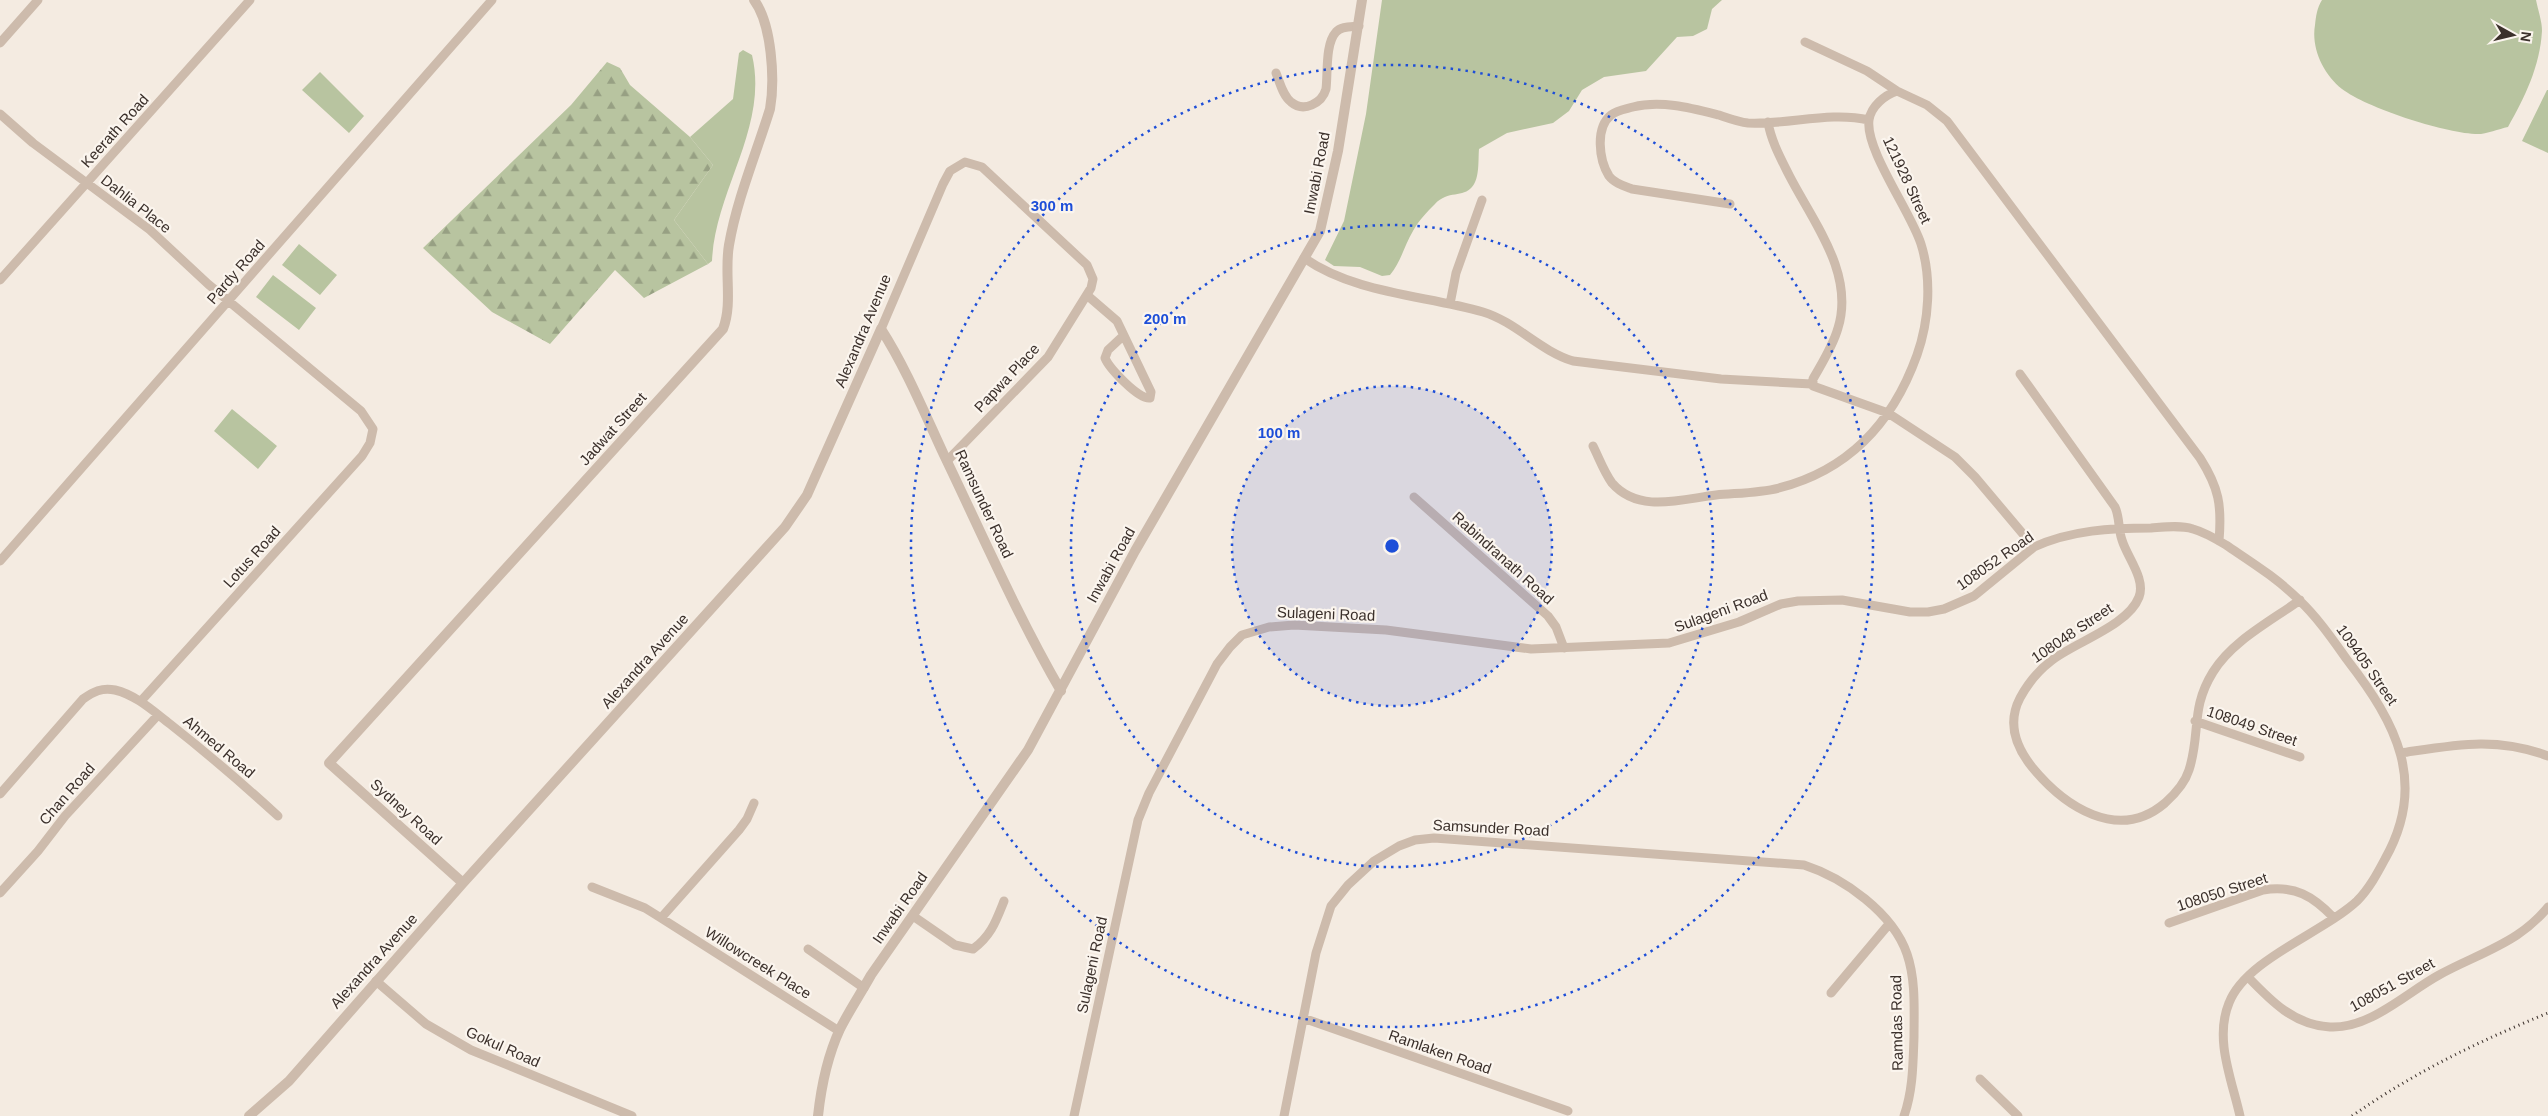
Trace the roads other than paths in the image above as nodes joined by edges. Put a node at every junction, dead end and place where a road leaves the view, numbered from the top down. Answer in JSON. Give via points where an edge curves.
{"nodes":[{"id":1,"x":38,"y":0,"type":"edge"},
{"id":2,"x":250,"y":0,"type":"edge"},
{"id":3,"x":492,"y":0,"type":"edge"},
{"id":4,"x":754,"y":0,"type":"edge"},
{"id":5,"x":1362,"y":0,"type":"edge"},
{"id":6,"x":1359,"y":26,"type":"junction"},
{"id":7,"x":1805,"y":42,"type":"dead end"},
{"id":8,"x":0,"y":43,"type":"edge"},
{"id":9,"x":1276,"y":73,"type":"dead end"},
{"id":10,"x":1897,"y":91,"type":"junction"},
{"id":11,"x":0,"y":114,"type":"edge"},
{"id":12,"x":1869,"y":120,"type":"junction"},
{"id":13,"x":1768,"y":122,"type":"junction"},
{"id":14,"x":965,"y":162,"type":"joint"},
{"id":15,"x":87,"y":183,"type":"junction"},
{"id":16,"x":1482,"y":200,"type":"dead end"},
{"id":17,"x":1730,"y":204,"type":"dead end"},
{"id":18,"x":1304,"y":258,"type":"junction"},
{"id":19,"x":0,"y":280,"type":"edge"},
{"id":20,"x":1088,"y":296,"type":"junction"},
{"id":21,"x":228,"y":301,"type":"junction"},
{"id":22,"x":1450,"y":304,"type":"junction"},
{"id":23,"x":881,"y":329,"type":"junction"},
{"id":24,"x":1123,"y":336,"type":"junction"},
{"id":25,"x":2020,"y":374,"type":"dead end"},
{"id":26,"x":1812,"y":384,"type":"junction"},
{"id":27,"x":1888,"y":413,"type":"junction"},
{"id":28,"x":1592,"y":446,"type":"dead end"},
{"id":29,"x":947,"y":461,"type":"junction"},
{"id":30,"x":1414,"y":497,"type":"dead end"},
{"id":31,"x":2119,"y":528,"type":"junction"},
{"id":32,"x":2219,"y":541,"type":"junction"},
{"id":33,"x":2034,"y":547,"type":"junction"},
{"id":34,"x":0,"y":561,"type":"edge"},
{"id":35,"x":2300,"y":600,"type":"junction"},
{"id":36,"x":1798,"y":601,"type":"joint"},
{"id":37,"x":1564,"y":648,"type":"junction"},
{"id":38,"x":1061,"y":691,"type":"junction"},
{"id":39,"x":141,"y":701,"type":"junction"},
{"id":40,"x":158,"y":715,"type":"junction"},
{"id":41,"x":2196,"y":721,"type":"junction"},
{"id":42,"x":2401,"y":753,"type":"junction"},
{"id":43,"x":2548,"y":756,"type":"edge"},
{"id":44,"x":2300,"y":757,"type":"dead end"},
{"id":45,"x":329,"y":763,"type":"joint"},
{"id":46,"x":0,"y":794,"type":"edge"},
{"id":47,"x":754,"y":804,"type":"dead end"},
{"id":48,"x":278,"y":816,"type":"dead end"},
{"id":49,"x":1826,"y":874,"type":"joint"},
{"id":50,"x":463,"y":883,"type":"junction"},
{"id":51,"x":592,"y":886,"type":"dead end"},
{"id":52,"x":0,"y":893,"type":"edge"},
{"id":53,"x":1004,"y":901,"type":"dead end"},
{"id":54,"x":2548,"y":907,"type":"edge"},
{"id":55,"x":913,"y":916,"type":"junction"},
{"id":56,"x":661,"y":918,"type":"junction"},
{"id":57,"x":2334,"y":918,"type":"junction"},
{"id":58,"x":2169,"y":923,"type":"dead end"},
{"id":59,"x":1889,"y":924,"type":"junction"},
{"id":60,"x":808,"y":949,"type":"dead end"},
{"id":61,"x":2248,"y":977,"type":"junction"},
{"id":62,"x":376,"y":981,"type":"junction"},
{"id":63,"x":864,"y":988,"type":"junction"},
{"id":64,"x":1831,"y":993,"type":"dead end"},
{"id":65,"x":1303,"y":1018,"type":"junction"},
{"id":66,"x":839,"y":1031,"type":"junction"},
{"id":67,"x":1980,"y":1079,"type":"dead end"},
{"id":68,"x":1568,"y":1111,"type":"dead end"},
{"id":69,"x":249,"y":1116,"type":"edge"},
{"id":70,"x":632,"y":1116,"type":"edge"},
{"id":71,"x":818,"y":1116,"type":"edge"},
{"id":72,"x":1074,"y":1116,"type":"edge"},
{"id":73,"x":1284,"y":1116,"type":"edge"},
{"id":74,"x":1904,"y":1116,"type":"edge"},
{"id":75,"x":2018,"y":1116,"type":"edge"},
{"id":76,"x":2240,"y":1116,"type":"edge"}],
"edges":[{"from":1,"to":8,"type":"street"},
{"from":2,"to":15,"type":"street","name":"Keerath Road"},
{"from":3,"to":21,"type":"street","name":"Pardy Road"},
{"from":4,"to":45,"type":"street","name":"Jadwat Street","via":[[763,20],[773,94],[730,239],[723,330]]},
{"from":5,"to":6,"type":"street","name":"Inwabi Road"},
{"from":6,"to":9,"type":"street","via":[[1336,32],[1331,43],[1326,89],[1316,103],[1300,106],[1292,103]]},
{"from":6,"to":18,"type":"street","name":"Inwabi Road","via":[[1325,215],[1320,231]]},
{"from":7,"to":10,"type":"street","via":[[1867,71]]},
{"from":10,"to":12,"type":"street","via":[[1878,102]]},
{"from":10,"to":32,"type":"street","via":[[1927,104],[1947,120],[2200,458],[2219,496]]},
{"from":11,"to":15,"type":"street","name":"Dahlia Place"},
{"from":12,"to":13,"type":"street","via":[[1843,116]]},
{"from":12,"to":27,"type":"street","name":"121928 Street","via":[[1879,157],[1916,231],[1926,264],[1925,324],[1917,354]]},
{"from":13,"to":17,"type":"street","via":[[1747,123],[1699,110],[1654,104],[1621,110],[1606,122],[1601,133],[1602,154],[1610,176],[1619,184],[1632,189]]},
{"from":13,"to":26,"type":"street","via":[[1785,166],[1834,258],[1839,280],[1842,309],[1839,326]]},
{"from":14,"to":20,"type":"street","name":"Papwa Place","via":[[982,167],[1087,265],[1093,279]]},
{"from":14,"to":23,"type":"street","name":"Alexandra Avenue","via":[[950,171],[943,184]]},
{"from":15,"to":19,"type":"street","name":"Keerath Road"},
{"from":15,"to":21,"type":"street","name":"Dahlia Place","via":[[150,230]]},
{"from":16,"to":22,"type":"street","via":[[1456,273]]},
{"from":18,"to":22,"type":"street","via":[[1353,282]]},
{"from":18,"to":38,"type":"street","name":"Inwabi Road","via":[[1135,551]]},
{"from":20,"to":24,"type":"street","via":[[1117,321]]},
{"from":20,"to":29,"type":"street","name":"Papwa Place","via":[[1048,357]]},
{"from":21,"to":34,"type":"street","name":"Pardy Road"},
{"from":21,"to":39,"type":"street","name":"Lotus Road","via":[[361,411],[373,429],[370,443],[362,456]]},
{"from":22,"to":26,"type":"street","via":[[1496,318],[1557,356],[1573,362],[1721,379]]},
{"from":23,"to":29,"type":"street","name":"Ramsunder Road"},
{"from":23,"to":50,"type":"street","name":"Alexandra Avenue","via":[[810,489],[785,527]]},
{"from":24,"to":24,"type":"street","via":[[1151,392],[1150,398],[1141,397],[1105,358],[1108,350]]},
{"from":25,"to":31,"type":"street","via":[[2115,507]]},
{"from":26,"to":27,"type":"street","via":[[1815,388]]},
{"from":27,"to":28,"type":"street","name":"121928 Street","via":[[1850,456],[1800,481],[1763,491],[1702,497],[1671,504],[1639,499],[1619,488]]},
{"from":27,"to":33,"type":"street","via":[[1955,457],[1976,477]]},
{"from":29,"to":38,"type":"street","name":"Ramsunder Road","via":[[1032,642]]},
{"from":30,"to":37,"type":"street","name":"Rabindranath Road","via":[[1548,616],[1556,626]]},
{"from":31,"to":32,"type":"street","name":"109405 Street","via":[[2190,528]]},
{"from":31,"to":33,"type":"street","name":"108052 Road","via":[[2068,536]]},
{"from":31,"to":41,"type":"street","name":"108048 Street","via":[[2138,578],[2140,596],[2133,607],[2111,626],[2076,644],[2035,674],[2015,708],[2013,728],[2016,740],[2035,770],[2063,798],[2101,819],[2125,820],[2158,809],[2181,786],[2189,772]]},
{"from":32,"to":35,"type":"street","name":"109405 Street","via":[[2281,583]]},
{"from":33,"to":36,"type":"street","name":"108052 Road","via":[[1974,596],[1944,609],[1910,612],[1862,602]]},
{"from":35,"to":41,"type":"street","name":"108048 Street","via":[[2224,658],[2213,671],[2200,697]]},
{"from":35,"to":42,"type":"street","name":"109405 Street","via":[[2373,694],[2393,729]]},
{"from":36,"to":37,"type":"street","name":"Sulageni Road","via":[[1781,604],[1739,622],[1669,644]]},
{"from":37,"to":72,"type":"street","name":"Sulageni Road","via":[[1531,649],[1386,630],[1294,625],[1269,626],[1242,635],[1230,647],[1198,700],[1138,820]]},
{"from":38,"to":55,"type":"street","name":"Inwabi Road","via":[[1010,779]]},
{"from":39,"to":40,"type":"street","name":"Ahmed Road"},
{"from":39,"to":46,"type":"street","via":[[124,692],[95,691],[83,699]]},
{"from":40,"to":48,"type":"street","name":"Ahmed Road","via":[[199,746]]},
{"from":40,"to":52,"type":"street","name":"Chan Road","via":[[72,808]]},
{"from":41,"to":44,"type":"street","name":"108049 Street"},
{"from":42,"to":43,"type":"street","via":[[2497,743]]},
{"from":42,"to":57,"type":"street","name":"109405 Street","via":[[2404,777],[2400,827],[2367,890]]},
{"from":45,"to":50,"type":"street","name":"Sydney Road"},
{"from":47,"to":56,"type":"street","via":[[739,830]]},
{"from":49,"to":59,"type":"street","name":"Ramdas Road","via":[[1853,888]]},
{"from":49,"to":65,"type":"street","name":"Samsunder Road","via":[[1804,865],[1787,863],[1611,852],[1541,844],[1434,838],[1415,840],[1374,861],[1331,906],[1316,953]]},
{"from":50,"to":62,"type":"street","name":"Alexandra Avenue"},
{"from":51,"to":56,"type":"street","name":"Willowcreek Place"},
{"from":53,"to":55,"type":"street","via":[[993,930],[974,949],[955,945]]},
{"from":54,"to":61,"type":"street","name":"108051 Street","via":[[2516,936],[2364,1020],[2348,1025],[2330,1027],[2295,1018],[2276,1006]]},
{"from":55,"to":63,"type":"street","name":"Inwabi Road"},
{"from":56,"to":66,"type":"street","name":"Willowcreek Place"},
{"from":57,"to":58,"type":"street","name":"108050 Street","via":[[2305,893],[2274,888]]},
{"from":57,"to":61,"type":"street","name":"109405 Street"},
{"from":59,"to":64,"type":"street"},
{"from":59,"to":74,"type":"street","name":"Ramdas Road","via":[[1907,954],[1912,981],[1912,1079],[1910,1101]]},
{"from":60,"to":63,"type":"street"},
{"from":61,"to":76,"type":"street","name":"109405 Street","via":[[2229,1002],[2224,1022],[2224,1050]]},
{"from":62,"to":69,"type":"street","name":"Alexandra Avenue","via":[[288,1081]]},
{"from":62,"to":70,"type":"street","name":"Gokul Road","via":[[426,1024],[471,1050]]},
{"from":63,"to":66,"type":"street","name":"Inwabi Road"},
{"from":65,"to":68,"type":"street","name":"Ramlaken Road"},
{"from":65,"to":73,"type":"street","name":"Samsunder Road"},
{"from":66,"to":71,"type":"street","name":"Inwabi Road"},
{"from":67,"to":75,"type":"street"}]}
